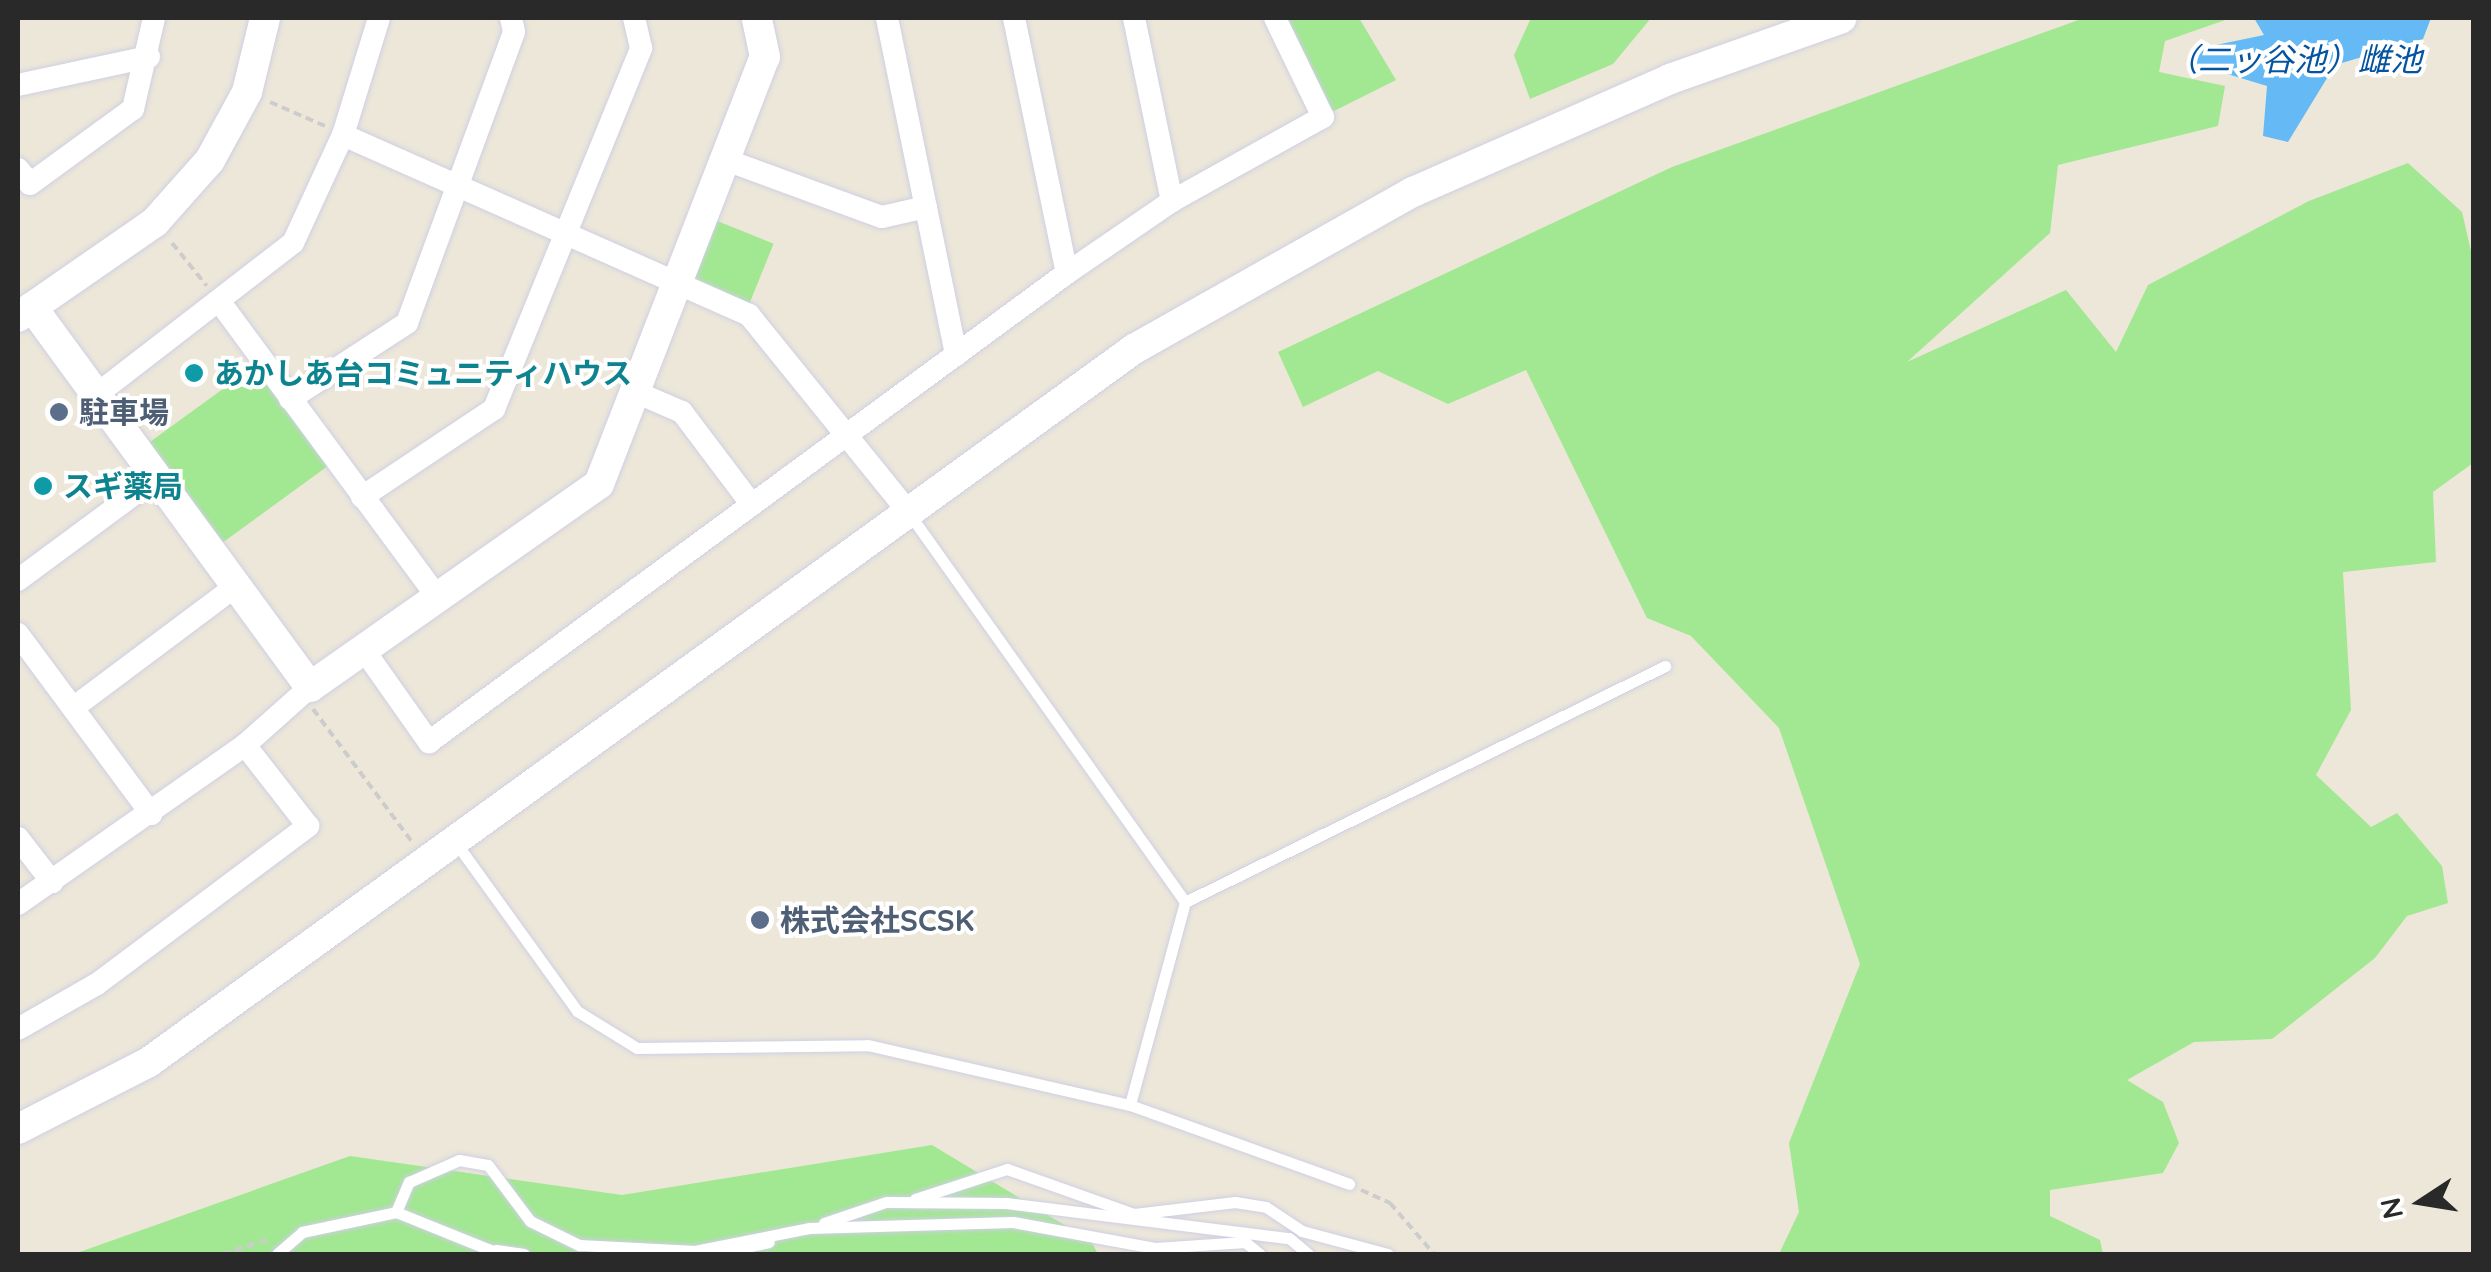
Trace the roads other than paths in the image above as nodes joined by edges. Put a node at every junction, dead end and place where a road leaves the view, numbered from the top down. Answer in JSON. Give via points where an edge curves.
{"nodes":[{"id":1,"x":154,"y":18,"type":"edge"},
{"id":2,"x":265,"y":18,"type":"edge"},
{"id":3,"x":380,"y":18,"type":"edge"},
{"id":4,"x":511,"y":18,"type":"edge"},
{"id":5,"x":634,"y":18,"type":"edge"},
{"id":6,"x":757,"y":18,"type":"edge"},
{"id":7,"x":887,"y":18,"type":"edge"},
{"id":8,"x":1014,"y":18,"type":"edge"},
{"id":9,"x":1134,"y":18,"type":"edge"},
{"id":10,"x":1275,"y":18,"type":"edge"},
{"id":11,"x":1842,"y":18,"type":"edge"},
{"id":12,"x":149,"y":57,"type":"junction"},
{"id":13,"x":18,"y":85,"type":"edge"},
{"id":14,"x":343,"y":135,"type":"junction"},
{"id":15,"x":726,"y":160,"type":"junction"},
{"id":16,"x":18,"y":169,"type":"edge"},
{"id":17,"x":457,"y":186,"type":"junction"},
{"id":18,"x":1172,"y":201,"type":"junction"},
{"id":19,"x":926,"y":207,"type":"junction"},
{"id":20,"x":565,"y":234,"type":"junction"},
{"id":21,"x":1067,"y":272,"type":"junction"},
{"id":22,"x":679,"y":284,"type":"junction"},
{"id":23,"x":222,"y":305,"type":"junction"},
{"id":24,"x":25,"y":312,"type":"edge"},
{"id":25,"x":956,"y":356,"type":"junction"},
{"id":26,"x":638,"y":393,"type":"junction"},
{"id":27,"x":96,"y":395,"type":"junction"},
{"id":28,"x":290,"y":399,"type":"junction"},
{"id":29,"x":848,"y":436,"type":"junction"},
{"id":30,"x":156,"y":477,"type":"junction"},
{"id":31,"x":362,"y":497,"type":"junction"},
{"id":32,"x":752,"y":505,"type":"junction"},
{"id":33,"x":906,"y":508,"type":"junction"},
{"id":34,"x":18,"y":580,"type":"edge"},
{"id":35,"x":236,"y":586,"type":"junction"},
{"id":36,"x":438,"y":598,"type":"junction"},
{"id":37,"x":18,"y":634,"type":"edge"},
{"id":38,"x":364,"y":650,"type":"junction"},
{"id":39,"x":1665,"y":666,"type":"dead end"},
{"id":40,"x":307,"y":692,"type":"junction"},
{"id":41,"x":73,"y":708,"type":"junction"},
{"id":42,"x":245,"y":745,"type":"junction"},
{"id":43,"x":150,"y":814,"type":"junction"},
{"id":44,"x":18,"y":838,"type":"edge"},
{"id":45,"x":454,"y":840,"type":"junction"},
{"id":46,"x":52,"y":882,"type":"junction"},
{"id":47,"x":1185,"y":902,"type":"junction"},
{"id":48,"x":18,"y":904,"type":"edge"},
{"id":49,"x":18,"y":1029,"type":"edge"},
{"id":50,"x":1130,"y":1105,"type":"junction"},
{"id":51,"x":18,"y":1129,"type":"edge"},
{"id":52,"x":1349,"y":1184,"type":"road end"},
{"id":53,"x":906,"y":1202,"type":"junction"},
{"id":54,"x":396,"y":1212,"type":"junction"},
{"id":55,"x":809,"y":1228,"type":"junction"},
{"id":56,"x":498,"y":1252,"type":"edge"},
{"id":57,"x":277,"y":1254,"type":"edge"},
{"id":58,"x":524,"y":1254,"type":"edge"},
{"id":59,"x":715,"y":1254,"type":"edge"},
{"id":60,"x":1260,"y":1254,"type":"edge"},
{"id":61,"x":1308,"y":1254,"type":"edge"},
{"id":62,"x":1388,"y":1254,"type":"edge"}],
"edges":[{"from":1,"to":12,"type":"street"},
{"from":2,"to":24,"type":"street","via":[[247,92],[210,160],[155,222]]},
{"from":3,"to":14,"type":"street"},
{"from":4,"to":17,"type":"street","via":[[514,32]]},
{"from":5,"to":20,"type":"street","via":[[640,48]]},
{"from":6,"to":15,"type":"street","via":[[765,57]]},
{"from":7,"to":19,"type":"street"},
{"from":8,"to":21,"type":"street"},
{"from":9,"to":18,"type":"street"},
{"from":10,"to":18,"type":"street","via":[[1323,117]]},
{"from":11,"to":33,"type":"street","via":[[1670,79],[1378,210],[1134,350]]},
{"from":12,"to":13,"type":"street"},
{"from":12,"to":16,"type":"street","via":[[132,109],[30,184]]},
{"from":14,"to":17,"type":"street"},
{"from":14,"to":23,"type":"street","via":[[293,243]]},
{"from":15,"to":19,"type":"street","via":[[882,217]]},
{"from":15,"to":22,"type":"street"},
{"from":17,"to":20,"type":"street"},
{"from":17,"to":28,"type":"street","via":[[407,323]]},
{"from":18,"to":21,"type":"street"},
{"from":19,"to":25,"type":"street"},
{"from":20,"to":22,"type":"street"},
{"from":20,"to":31,"type":"street","via":[[494,409]]},
{"from":21,"to":25,"type":"street"},
{"from":22,"to":26,"type":"street"},
{"from":22,"to":29,"type":"street","via":[[749,315]]},
{"from":23,"to":27,"type":"street"},
{"from":23,"to":28,"type":"street"},
{"from":24,"to":27,"type":"street"},
{"from":25,"to":29,"type":"street"},
{"from":26,"to":32,"type":"street","via":[[682,412]]},
{"from":26,"to":36,"type":"street","via":[[598,484]]},
{"from":27,"to":30,"type":"street"},
{"from":28,"to":31,"type":"street"},
{"from":29,"to":32,"type":"street"},
{"from":29,"to":33,"type":"street"},
{"from":30,"to":34,"type":"street"},
{"from":30,"to":35,"type":"street"},
{"from":31,"to":36,"type":"street"},
{"from":32,"to":38,"type":"street","via":[[429,742]]},
{"from":33,"to":45,"type":"street"},
{"from":33,"to":47,"type":"lane"},
{"from":35,"to":40,"type":"street"},
{"from":35,"to":41,"type":"street"},
{"from":36,"to":38,"type":"street"},
{"from":37,"to":41,"type":"street"},
{"from":38,"to":40,"type":"street"},
{"from":39,"to":47,"type":"lane"},
{"from":40,"to":42,"type":"street"},
{"from":41,"to":43,"type":"street"},
{"from":42,"to":43,"type":"street"},
{"from":42,"to":49,"type":"street","via":[[308,826],[97,984]]},
{"from":43,"to":46,"type":"street"},
{"from":44,"to":46,"type":"street"},
{"from":45,"to":50,"type":"lane","via":[[577,1011],[636,1048],[868,1045]]},
{"from":45,"to":51,"type":"street","via":[[150,1062]]},
{"from":46,"to":48,"type":"street"},
{"from":47,"to":50,"type":"lane"},
{"from":50,"to":52,"type":"lane"},
{"from":53,"to":55,"type":"lane"},
{"from":53,"to":61,"type":"lane","via":[[1006,1202],[1289,1238]]},
{"from":53,"to":62,"type":"lane","via":[[1008,1168],[1134,1214],[1235,1202],[1266,1207],[1302,1231]]},
{"from":54,"to":55,"type":"lane","via":[[409,1182],[459,1160],[488,1165],[530,1221],[578,1244],[695,1251]]},
{"from":54,"to":56,"type":"lane"},
{"from":54,"to":57,"type":"lane","via":[[302,1232]]},
{"from":55,"to":59,"type":"lane"},
{"from":55,"to":60,"type":"lane","via":[[1013,1222],[1155,1248],[1244,1242]]},
{"from":56,"to":58,"type":"lane"}]}
